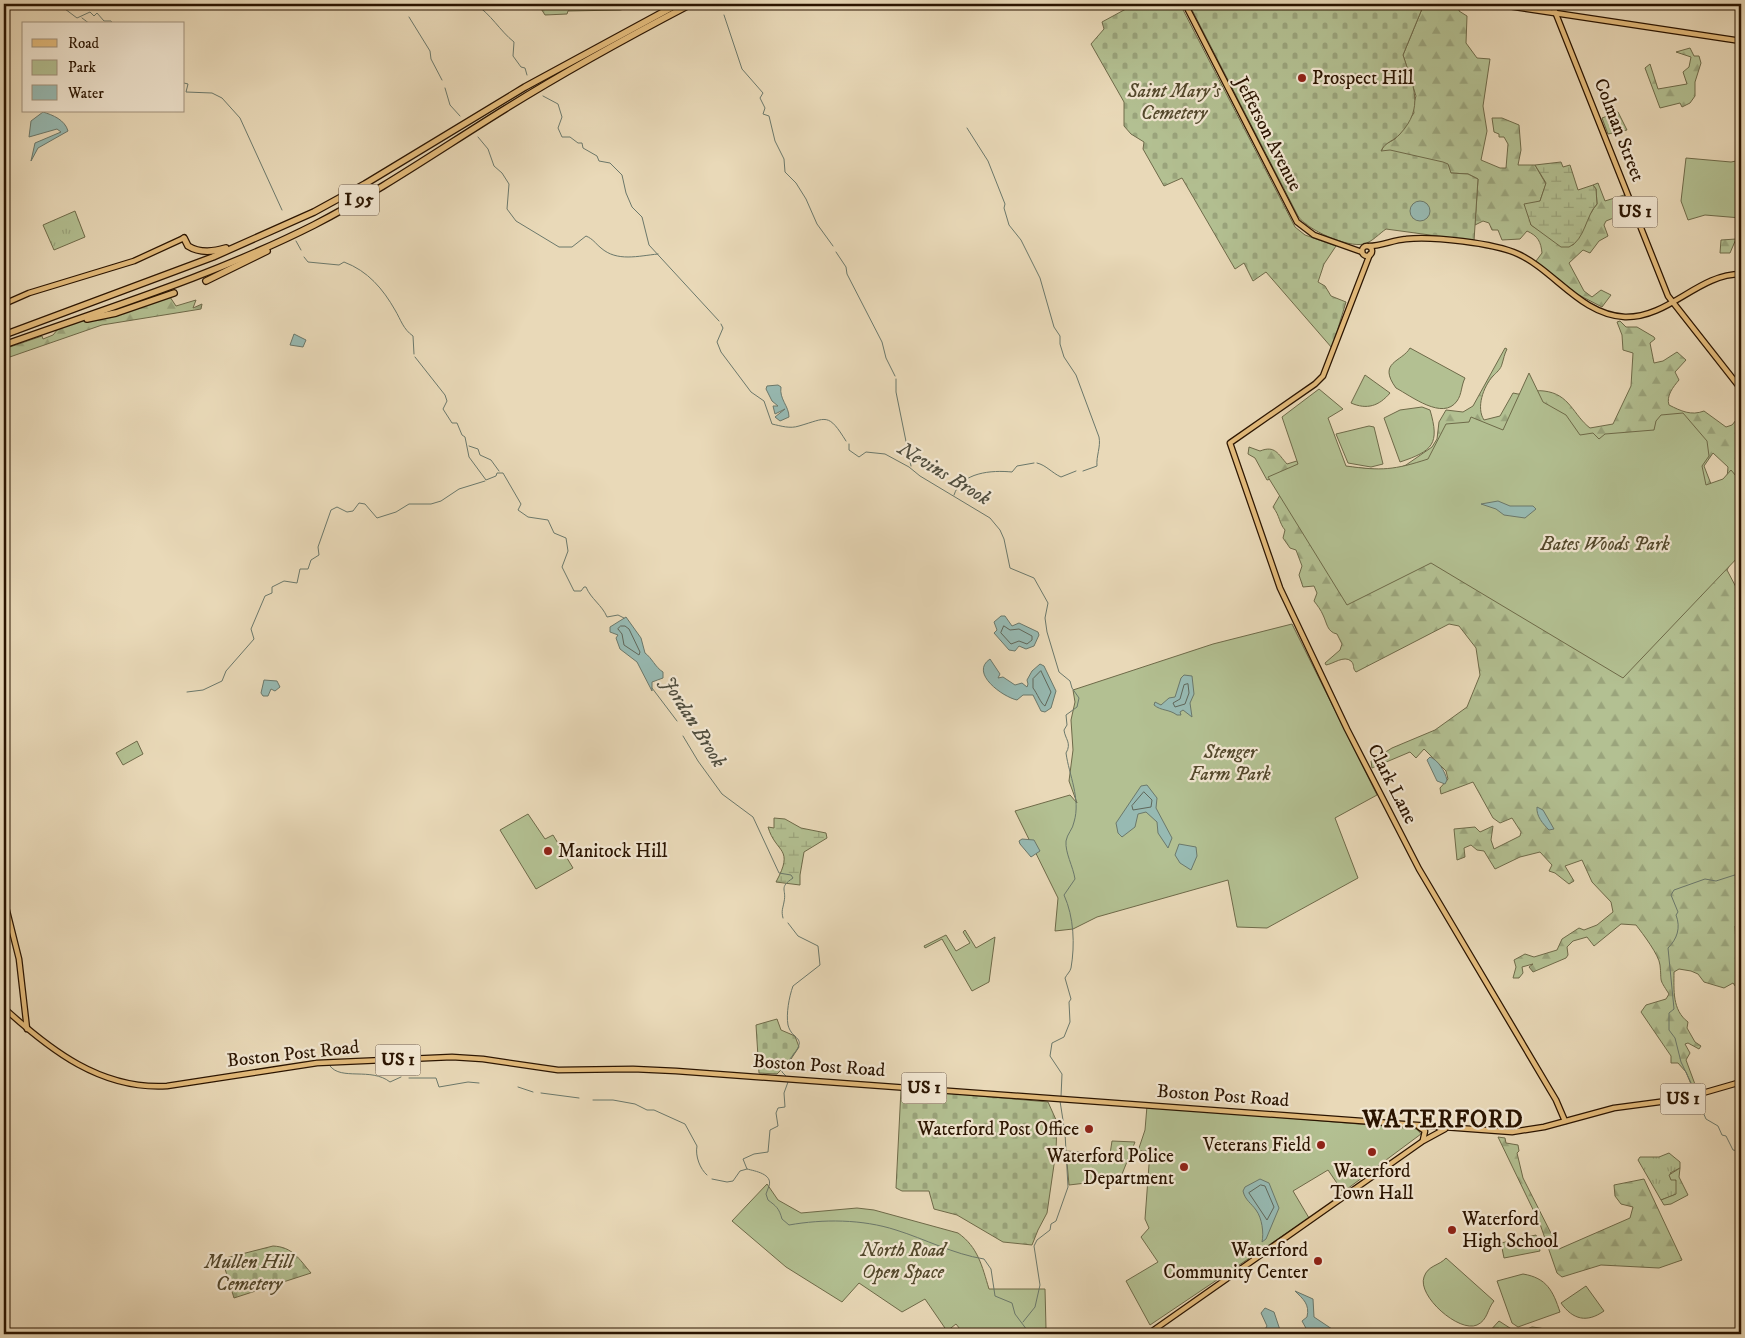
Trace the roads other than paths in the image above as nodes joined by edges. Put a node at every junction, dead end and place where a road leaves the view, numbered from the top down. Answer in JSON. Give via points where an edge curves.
{"nodes":[{"id":1,"x":678,"y":4,"type":"edge"},
{"id":2,"x":691,"y":4,"type":"edge"},
{"id":3,"x":1185,"y":4,"type":"edge"},
{"id":4,"x":1495,"y":4,"type":"edge"},
{"id":5,"x":1552,"y":4,"type":"edge"},
{"id":6,"x":1557,"y":13,"type":"junction"},
{"id":7,"x":1741,"y":41,"type":"edge"},
{"id":8,"x":314,"y":225,"type":"junction"},
{"id":9,"x":268,"y":234,"type":"junction"},
{"id":10,"x":184,"y":238,"type":"joint"},
{"id":11,"x":1384,"y":244,"type":"junction"},
{"id":12,"x":1367,"y":246,"type":"junction"},
{"id":13,"x":1352,"y":247,"type":"junction"},
{"id":14,"x":1362,"y":253,"type":"junction"},
{"id":15,"x":1370,"y":253,"type":"junction"},
{"id":16,"x":1365,"y":266,"type":"junction"},
{"id":17,"x":1741,"y":274,"type":"edge"},
{"id":18,"x":206,"y":282,"type":"dead end"},
{"id":19,"x":174,"y":293,"type":"dead end"},
{"id":20,"x":1671,"y":303,"type":"junction"},
{"id":21,"x":4,"y":304,"type":"edge"},
{"id":22,"x":51,"y":328,"type":"junction"},
{"id":23,"x":4,"y":335,"type":"edge"},
{"id":24,"x":4,"y":345,"type":"edge"},
{"id":25,"x":1741,"y":389,"type":"edge"},
{"id":26,"x":4,"y":899,"type":"edge"},
{"id":27,"x":4,"y":1008,"type":"edge"},
{"id":28,"x":27,"y":1029,"type":"junction"},
{"id":29,"x":1741,"y":1082,"type":"edge"},
{"id":30,"x":1564,"y":1121,"type":"junction"},
{"id":31,"x":1410,"y":1124,"type":"junction"},
{"id":32,"x":1448,"y":1128,"type":"junction"},
{"id":33,"x":1422,"y":1141,"type":"junction"},
{"id":34,"x":1151,"y":1334,"type":"edge"}],
"edges":[{"from":1,"to":9,"type":"highway","number":"I 95","via":[[518,91],[346,194]]},
{"from":2,"to":8,"type":"highway","number":"I 95","via":[[520,100]]},
{"from":3,"to":13,"type":"main road","name":"Jefferson Avenue","via":[[1297,222],[1314,235]]},
{"from":4,"to":6,"type":"main road"},
{"from":5,"to":6,"type":"main road","name":"Colman Street","number":"US 1"},
{"from":6,"to":7,"type":"main road"},
{"from":6,"to":20,"type":"main road","name":"Colman Street","number":"US 1"},
{"from":8,"to":18,"type":"highway"},
{"from":8,"to":22,"type":"highway","number":"I 95","via":[[222,266]]},
{"from":9,"to":10,"type":"highway","via":[[210,251],[191,248]]},
{"from":9,"to":23,"type":"highway","number":"I 95"},
{"from":10,"to":21,"type":"main road","via":[[134,261]]},
{"from":11,"to":12,"type":"main road","name":"Jefferson Avenue"},
{"from":11,"to":15,"type":"main road","name":"Jefferson Avenue"},
{"from":11,"to":20,"type":"main road","name":"Jefferson Avenue","via":[[1429,238],[1509,251],[1534,264],[1570,293],[1618,316],[1637,316]]},
{"from":12,"to":13,"type":"main road","name":"Jefferson Avenue"},
{"from":12,"to":14,"type":"main road"},
{"from":12,"to":15,"type":"main road"},
{"from":13,"to":14,"type":"main road","name":"Jefferson Avenue"},
{"from":14,"to":15,"type":"main road"},
{"from":14,"to":16,"type":"main road"},
{"from":15,"to":16,"type":"main road"},
{"from":16,"to":30,"type":"main road","name":"Clark Lane","via":[[1323,376],[1230,443],[1280,588],[1347,729],[1419,869],[1552,1093]]},
{"from":17,"to":20,"type":"main road","name":"Jefferson Avenue","via":[[1710,280]]},
{"from":19,"to":22,"type":"highway","via":[[116,313]]},
{"from":20,"to":25,"type":"main road","name":"Colman Street","number":"US 1"},
{"from":22,"to":24,"type":"highway","number":"I 95"},
{"from":26,"to":28,"type":"main road","via":[[19,959]]},
{"from":27,"to":28,"type":"main road","name":"Boston Post Road","number":"US 1"},
{"from":28,"to":31,"type":"main road","name":"Boston Post Road","number":"US 1","via":[[88,1070],[111,1080],[145,1087],[317,1063],[452,1057],[558,1070],[645,1069]]},
{"from":29,"to":30,"type":"main road","name":"Boston Post Road","number":"US 1","via":[[1682,1099],[1614,1108]]},
{"from":30,"to":32,"type":"main road","name":"Boston Post Road","number":"US 1","via":[[1522,1132]]},
{"from":31,"to":32,"type":"main road","name":"Boston Post Road","number":"US 1"},
{"from":31,"to":33,"type":"main road","via":[[1424,1130]]},
{"from":32,"to":33,"type":"main road"},
{"from":33,"to":34,"type":"main road"}]}
